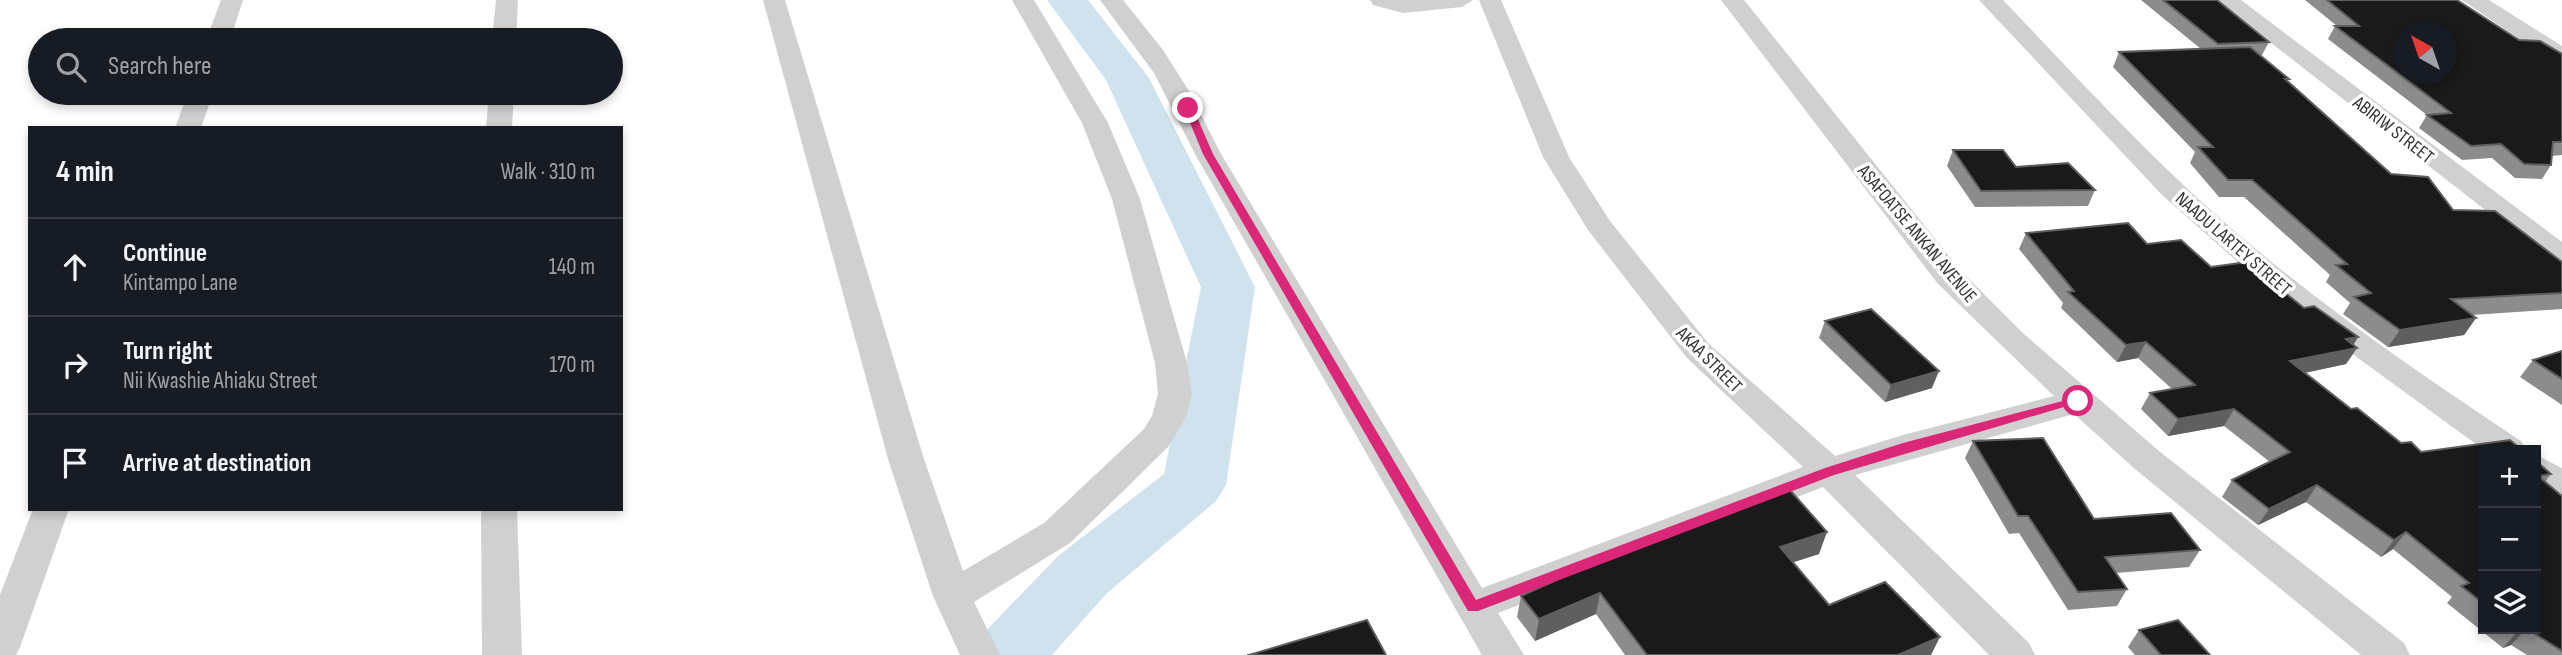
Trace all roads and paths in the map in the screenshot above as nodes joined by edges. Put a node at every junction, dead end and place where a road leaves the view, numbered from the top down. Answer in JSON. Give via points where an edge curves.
{"nodes":[{"id":1,"x":232,"y":0,"type":"edge"},
{"id":2,"x":507,"y":0,"type":"edge"},
{"id":3,"x":774,"y":0,"type":"edge"},
{"id":4,"x":1023,"y":0,"type":"edge"},
{"id":5,"x":1111,"y":0,"type":"edge"},
{"id":6,"x":1381,"y":0,"type":"edge"},
{"id":7,"x":1462,"y":0,"type":"edge"},
{"id":8,"x":1490,"y":0,"type":"edge"},
{"id":9,"x":1732,"y":0,"type":"edge"},
{"id":10,"x":1990,"y":0,"type":"edge"},
{"id":11,"x":2227,"y":0,"type":"edge"},
{"id":12,"x":2473,"y":0,"type":"edge"},
{"id":13,"x":222,"y":28,"type":"edge"},
{"id":14,"x":505,"y":28,"type":"edge"},
{"id":15,"x":2562,"y":57,"type":"edge"},
{"id":16,"x":196,"y":105,"type":"edge"},
{"id":17,"x":500,"y":105,"type":"edge"},
{"id":18,"x":189,"y":126,"type":"edge"},
{"id":19,"x":499,"y":126,"type":"edge"},
{"id":20,"x":2562,"y":256,"type":"edge"},
{"id":21,"x":2078,"y":401,"type":"junction"},
{"id":22,"x":2502,"y":445,"type":"edge"},
{"id":23,"x":1829,"y":471,"type":"junction"},
{"id":24,"x":2541,"y":471,"type":"edge"},
{"id":25,"x":2562,"y":485,"type":"edge"},
{"id":26,"x":50,"y":511,"type":"edge"},
{"id":27,"x":499,"y":511,"type":"edge"},
{"id":28,"x":952,"y":596,"type":"junction"},
{"id":29,"x":1473,"y":607,"type":"junction"},
{"id":30,"x":0,"y":646,"type":"edge"},
{"id":31,"x":502,"y":655,"type":"edge"},
{"id":32,"x":980,"y":655,"type":"edge"},
{"id":33,"x":1504,"y":655,"type":"edge"},
{"id":34,"x":2015,"y":655,"type":"edge"},
{"id":35,"x":2390,"y":655,"type":"edge"}],
"edges":[{"from":1,"to":13,"type":"street"},
{"from":2,"to":14,"type":"street"},
{"from":3,"to":28,"type":"street","via":[[906,458]]},
{"from":4,"to":28,"type":"street","via":[[1095,123],[1126,199],[1171,363],[1175,394],[1169,417],[1156,438],[1057,533]]},
{"from":5,"to":29,"type":"street","via":[[1166,68],[1208,154]]},
{"from":6,"to":7,"type":"street","via":[[1403,6]]},
{"from":8,"to":23,"type":"street","name":"AKAA STREET","via":[[1556,157],[1598,224],[1698,352]]},
{"from":9,"to":21,"type":"street","name":"ASAFOATSE ANKAN AVENUE","via":[[1949,277]]},
{"from":10,"to":22,"type":"street","name":"NAADU LARTEY STREET","via":[[2156,173],[2235,247],[2320,317]]},
{"from":11,"to":20,"type":"street","name":"ABIRIW STREET"},
{"from":12,"to":15,"type":"street"},
{"from":16,"to":18,"type":"street"},
{"from":17,"to":19,"type":"street"},
{"from":21,"to":23,"type":"street"},
{"from":21,"to":35,"type":"street","name":"ASAFOATSE ANKAN AVENUE"},
{"from":23,"to":29,"type":"street"},
{"from":23,"to":34,"type":"street","name":"AKAA STREET"},
{"from":24,"to":25,"type":"street"},
{"from":26,"to":30,"type":"street"},
{"from":27,"to":31,"type":"street"},
{"from":28,"to":32,"type":"street"},
{"from":29,"to":33,"type":"street"}]}
